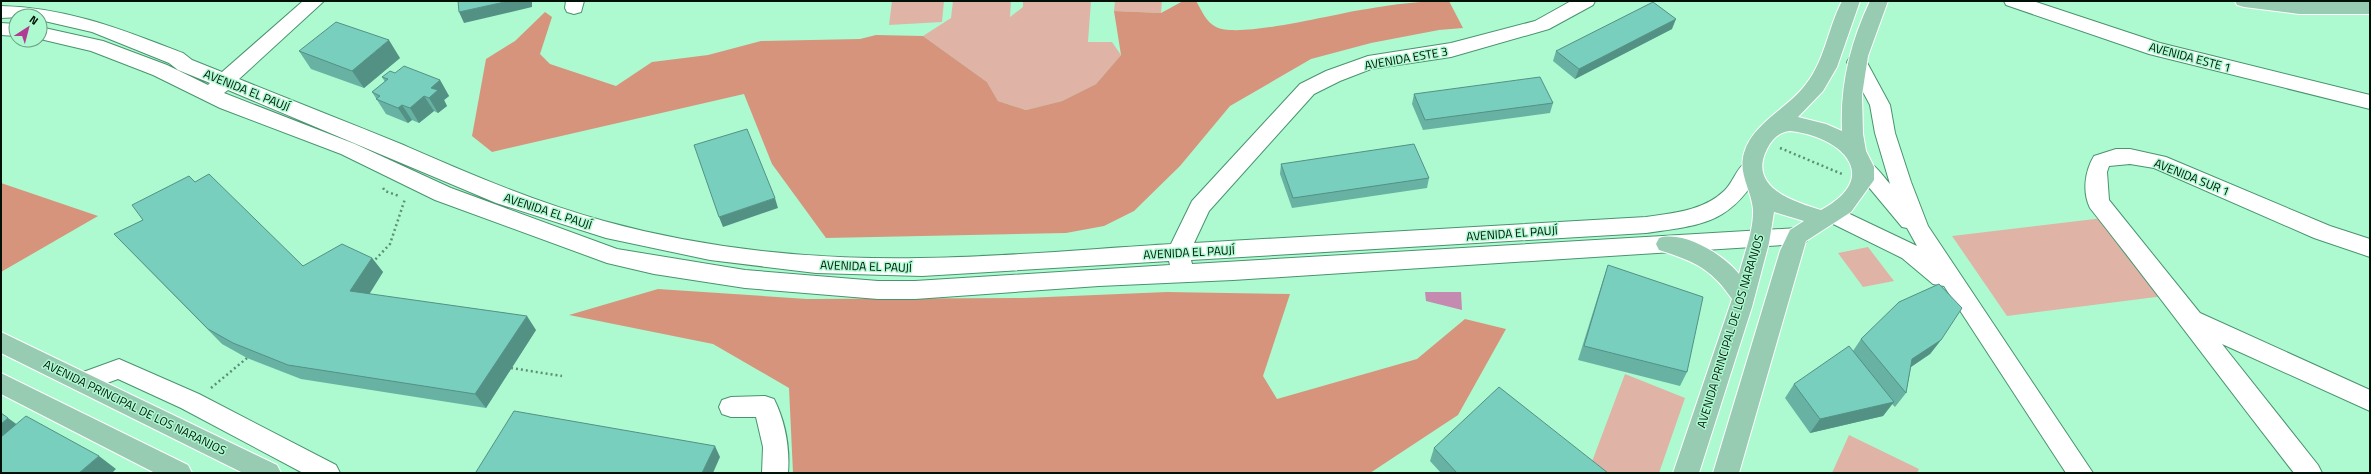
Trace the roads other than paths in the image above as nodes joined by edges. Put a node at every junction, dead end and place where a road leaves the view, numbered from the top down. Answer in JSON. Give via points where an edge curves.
{"nodes":[{"id":1,"x":315,"y":1,"type":"edge"},
{"id":2,"x":1586,"y":1,"type":"edge"},
{"id":3,"x":1851,"y":1,"type":"edge"},
{"id":4,"x":1879,"y":1,"type":"edge"},
{"id":5,"x":2013,"y":1,"type":"edge"},
{"id":6,"x":2244,"y":1,"type":"edge"},
{"id":7,"x":2370,"y":8,"type":"edge"},
{"id":8,"x":1,"y":12,"type":"edge"},
{"id":9,"x":48,"y":35,"type":"edge"},
{"id":10,"x":1857,"y":62,"type":"junction"},
{"id":11,"x":217,"y":88,"type":"junction"},
{"id":12,"x":2370,"y":102,"type":"edge"},
{"id":13,"x":1776,"y":125,"type":"junction"},
{"id":14,"x":1859,"y":160,"type":"junction"},
{"id":15,"x":1751,"y":168,"type":"junction"},
{"id":16,"x":1759,"y":188,"type":"junction"},
{"id":17,"x":1828,"y":216,"type":"junction"},
{"id":18,"x":1918,"y":229,"type":"junction"},
{"id":19,"x":1798,"y":236,"type":"junction"},
{"id":20,"x":1758,"y":238,"type":"junction"},
{"id":21,"x":1667,"y":244,"type":"junction"},
{"id":22,"x":2370,"y":248,"type":"edge"},
{"id":23,"x":1180,"y":262,"type":"junction"},
{"id":24,"x":1742,"y":298,"type":"junction"},
{"id":25,"x":1966,"y":303,"type":"junction"},
{"id":26,"x":2192,"y":320,"type":"junction"},
{"id":27,"x":1,"y":342,"type":"edge"},
{"id":28,"x":83,"y":382,"type":"junction"},
{"id":29,"x":1,"y":383,"type":"edge"},
{"id":30,"x":2370,"y":401,"type":"edge"},
{"id":31,"x":731,"y":407,"type":"dead end"},
{"id":32,"x":179,"y":473,"type":"edge"},
{"id":33,"x":268,"y":473,"type":"edge"},
{"id":34,"x":327,"y":473,"type":"edge"},
{"id":35,"x":776,"y":473,"type":"edge"},
{"id":36,"x":1686,"y":473,"type":"edge"},
{"id":37,"x":1726,"y":473,"type":"edge"},
{"id":38,"x":2080,"y":473,"type":"edge"},
{"id":39,"x":2309,"y":473,"type":"edge"}],
"edges":[{"from":1,"to":11,"type":"street"},
{"from":2,"to":23,"type":"street","name":"AVENIDA ESTE 3","via":[[1542,25],[1451,50],[1368,63],[1307,90],[1200,207]]},
{"from":3,"to":13,"type":"main road","via":[[1820,81],[1803,101]]},
{"from":4,"to":10,"type":"main road"},
{"from":5,"to":12,"type":"street","name":"AVENIDA ESTE 1","via":[[2156,48]]},
{"from":6,"to":7,"type":"main road","via":[[2306,8]]},
{"from":8,"to":11,"type":"street","name":"AVENIDA EL PAUJÍ","via":[[56,16],[99,28],[176,58]]},
{"from":9,"to":11,"type":"street","name":"AVENIDA EL PAUJÍ","via":[[121,54],[160,70]]},
{"from":10,"to":14,"type":"main road","via":[[1850,106]]},
{"from":10,"to":18,"type":"street","via":[[1880,105],[1900,182]]},
{"from":11,"to":23,"type":"street","name":"AVENIDA EL PAUJÍ","via":[[483,210],[615,257],[654,265],[715,276],[777,283],[915,290]]},
{"from":13,"to":14,"type":"main road","via":[[1795,124],[1819,129],[1843,141]]},
{"from":13,"to":15,"type":"main road","via":[[1765,135],[1757,148]]},
{"from":14,"to":17,"type":"main road","via":[[1864,178],[1846,204]]},
{"from":14,"to":18,"type":"street"},
{"from":15,"to":16,"type":"main road","name":"AVENIDA PRINCIPAL DE LOS NARANJOS"},
{"from":15,"to":23,"type":"street","name":"AVENIDA EL PAUJÍ","via":[[1742,185],[1728,202],[1702,215],[1669,222]]},
{"from":16,"to":17,"type":"main road","name":"AVENIDA PRINCIPAL DE LOS NARANJOS","via":[[1779,205]]},
{"from":16,"to":20,"type":"main road","name":"AVENIDA PRINCIPAL DE LOS NARANJOS","via":[[1763,220]]},
{"from":17,"to":19,"type":"main road"},
{"from":17,"to":25,"type":"street","via":[[1910,252]]},
{"from":18,"to":25,"type":"street"},
{"from":19,"to":20,"type":"street","name":"AVENIDA EL PAUJÍ"},
{"from":19,"to":37,"type":"main road","via":[[1791,251]]},
{"from":20,"to":21,"type":"street","name":"AVENIDA EL PAUJÍ"},
{"from":20,"to":24,"type":"main road","name":"AVENIDA PRINCIPAL DE LOS NARANJOS"},
{"from":21,"to":23,"type":"street","name":"AVENIDA EL PAUJÍ","via":[[1241,271]]},
{"from":21,"to":24,"type":"main road","via":[[1697,252],[1717,264],[1732,280]]},
{"from":22,"to":26,"type":"street","name":"AVENIDA SUR 1","via":[[2322,232],[2159,162],[2116,156],[2101,161],[2096,172],[2098,202]]},
{"from":24,"to":36,"type":"main road","name":"AVENIDA PRINCIPAL DE LOS NARANJOS"},
{"from":25,"to":38,"type":"street"},
{"from":26,"to":30,"type":"street","name":"AVENIDA SUR 1"},
{"from":26,"to":39,"type":"street","name":"AVENIDA SUR 1","via":[[2223,364]]},
{"from":27,"to":28,"type":"main road","name":"AVENIDA PRINCIPAL DE LOS NARANJOS"},
{"from":28,"to":33,"type":"main road","name":"AVENIDA PRINCIPAL DE LOS NARANJOS"},
{"from":28,"to":34,"type":"street","via":[[119,369],[190,401]]},
{"from":29,"to":32,"type":"main road"},
{"from":31,"to":35,"type":"street","via":[[765,406],[774,432]]}]}
